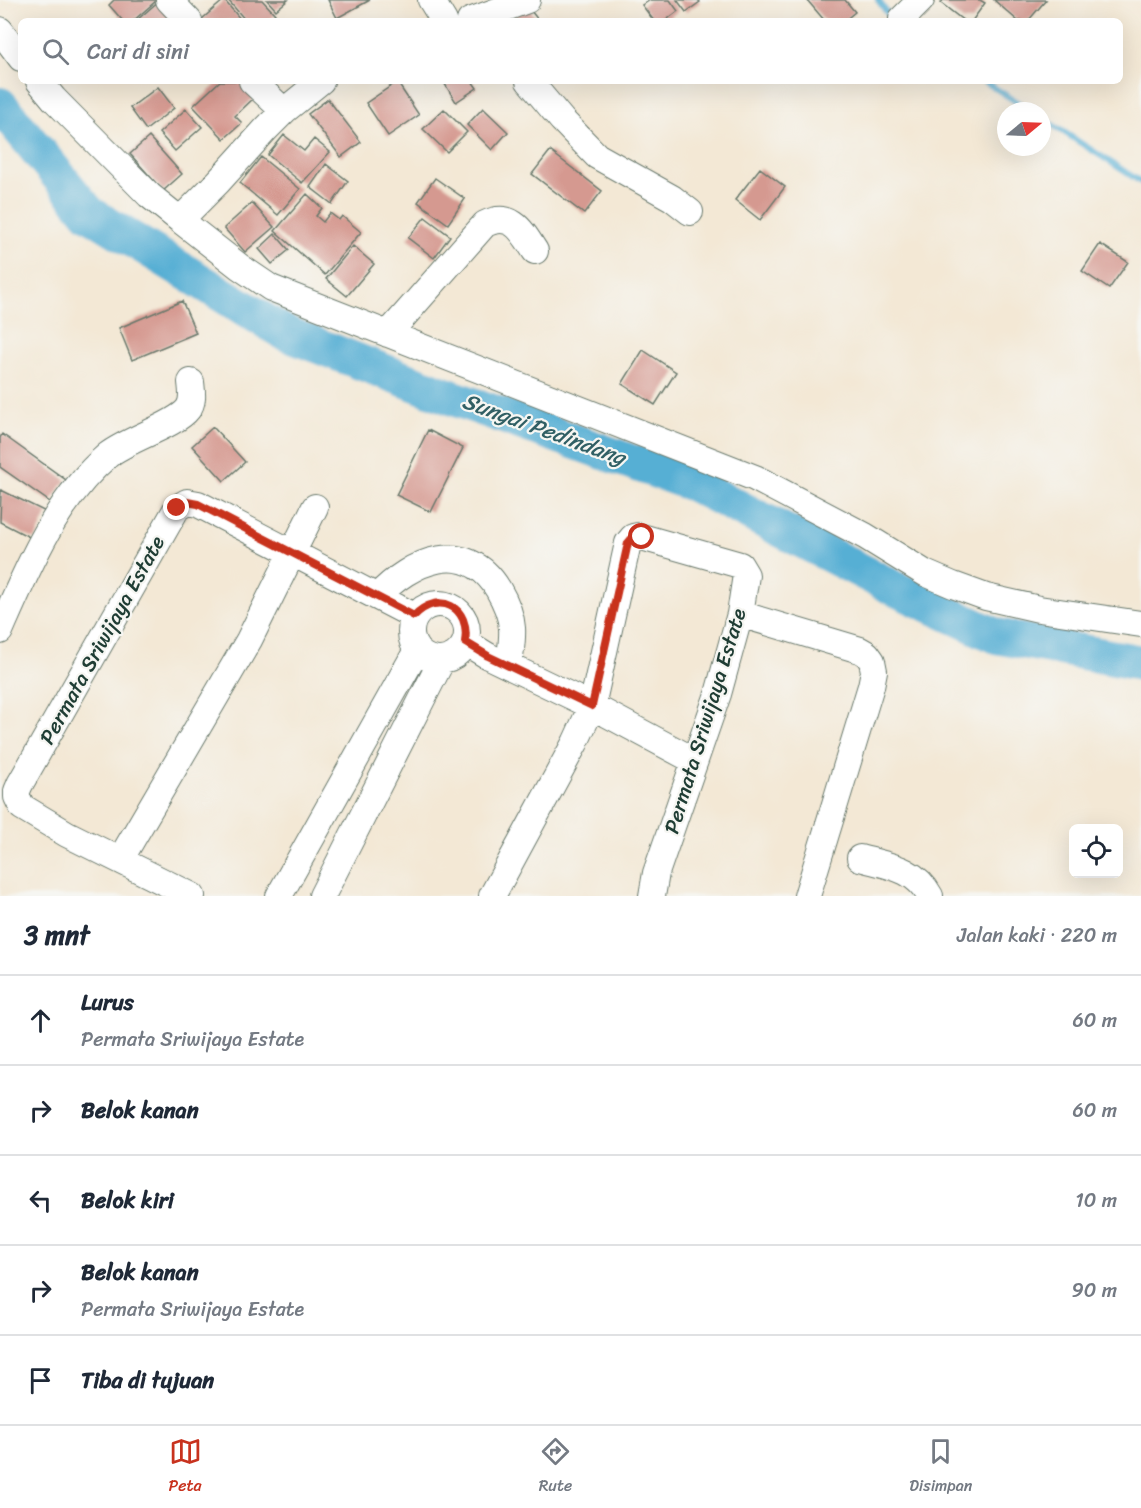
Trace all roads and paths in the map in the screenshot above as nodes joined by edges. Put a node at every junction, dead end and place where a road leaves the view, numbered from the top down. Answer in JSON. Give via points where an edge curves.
{"nodes":[{"id":1,"x":169,"y":0,"type":"edge"},
{"id":2,"x":431,"y":0,"type":"edge"},
{"id":3,"x":527,"y":0,"type":"edge"},
{"id":4,"x":921,"y":0,"type":"edge"},
{"id":5,"x":186,"y":18,"type":"edge"},
{"id":6,"x":442,"y":18,"type":"edge"},
{"id":7,"x":481,"y":18,"type":"edge"},
{"id":8,"x":903,"y":18,"type":"edge"},
{"id":9,"x":0,"y":30,"type":"edge"},
{"id":10,"x":18,"y":54,"type":"edge"},
{"id":11,"x":42,"y":84,"type":"edge"},
{"id":12,"x":255,"y":84,"type":"edge"},
{"id":13,"x":317,"y":84,"type":"edge"},
{"id":14,"x":531,"y":84,"type":"edge"},
{"id":15,"x":284,"y":111,"type":"junction"},
{"id":16,"x":690,"y":212,"type":"dead end"},
{"id":17,"x":180,"y":220,"type":"junction"},
{"id":18,"x":535,"y":251,"type":"dead end"},
{"id":19,"x":388,"y":334,"type":"junction"},
{"id":20,"x":190,"y":382,"type":"dead end"},
{"id":21,"x":315,"y":507,"type":"dead end"},
{"id":22,"x":292,"y":553,"type":"junction"},
{"id":23,"x":377,"y":597,"type":"junction"},
{"id":24,"x":740,"y":614,"type":"junction"},
{"id":25,"x":414,"y":616,"type":"junction"},
{"id":26,"x":1141,"y":624,"type":"edge"},
{"id":27,"x":0,"y":631,"type":"edge"},
{"id":28,"x":465,"y":642,"type":"junction"},
{"id":29,"x":417,"y":650,"type":"junction"},
{"id":30,"x":442,"y":660,"type":"junction"},
{"id":31,"x":509,"y":666,"type":"junction"},
{"id":32,"x":592,"y":706,"type":"junction"},
{"id":33,"x":695,"y":761,"type":"junction"},
{"id":34,"x":861,"y":858,"type":"dead end"},
{"id":35,"x":120,"y":860,"type":"junction"},
{"id":36,"x":654,"y":885,"type":"edge"},
{"id":37,"x":192,"y":896,"type":"edge"},
{"id":38,"x":279,"y":896,"type":"edge"},
{"id":39,"x":322,"y":896,"type":"edge"},
{"id":40,"x":492,"y":896,"type":"edge"},
{"id":41,"x":638,"y":896,"type":"edge"},
{"id":42,"x":807,"y":896,"type":"edge"},
{"id":43,"x":930,"y":896,"type":"edge"}],
"edges":[{"from":1,"to":5,"type":"street"},
{"from":2,"to":6,"type":"street"},
{"from":3,"to":7,"type":"street"},
{"from":4,"to":8,"type":"street"},
{"from":9,"to":10,"type":"street"},
{"from":11,"to":17,"type":"street","via":[[149,195]]},
{"from":12,"to":15,"type":"street"},
{"from":13,"to":15,"type":"street"},
{"from":14,"to":16,"type":"street","via":[[597,156]]},
{"from":15,"to":17,"type":"street"},
{"from":17,"to":19,"type":"street","via":[[271,288]]},
{"from":18,"to":19,"type":"street","via":[[524,233],[509,221],[497,219],[485,224]]},
{"from":19,"to":26,"type":"street","via":[[755,478],[953,585],[1039,609]]},
{"from":20,"to":27,"type":"street","via":[[192,400],[187,410],[110,454],[71,495],[27,567]]},
{"from":21,"to":22,"type":"street"},
{"from":22,"to":23,"type":"street","name":"Permata Sriwijaya Estate"},
{"from":22,"to":35,"type":"street","via":[[249,640]]},
{"from":22,"to":35,"type":"street","name":"Permata Sriwijaya Estate","via":[[198,504],[187,502],[177,508],[16,791],[22,807]]},
{"from":23,"to":25,"type":"street","name":"Permata Sriwijaya Estate"},
{"from":23,"to":31,"type":"street","via":[[406,571],[426,562],[468,562],[494,583],[509,614]]},
{"from":24,"to":32,"type":"street","name":"Permata Sriwijaya Estate","via":[[746,575],[740,565],[633,537],[628,543]]},
{"from":24,"to":33,"type":"street","name":"Permata Sriwijaya Estate"},
{"from":24,"to":42,"type":"street","via":[[860,650],[871,657],[873,665],[866,706]]},
{"from":25,"to":28,"type":"street","via":[[434,603],[456,609],[464,618]]},
{"from":25,"to":29,"type":"street","via":[[410,634]]},
{"from":28,"to":30,"type":"street","via":[[456,654]]},
{"from":28,"to":31,"type":"street"},
{"from":29,"to":30,"type":"street"},
{"from":29,"to":38,"type":"street"},
{"from":30,"to":39,"type":"street"},
{"from":31,"to":32,"type":"street"},
{"from":32,"to":33,"type":"street"},
{"from":32,"to":40,"type":"street","name":"Permata Sriwijaya Estate"},
{"from":33,"to":36,"type":"street","name":"Permata Sriwijaya Estate"},
{"from":34,"to":43,"type":"street","via":[[908,872]]},
{"from":35,"to":37,"type":"street","name":"Permata Sriwijaya Estate"},
{"from":36,"to":41,"type":"street","name":"Permata Sriwijaya Estate"}]}
